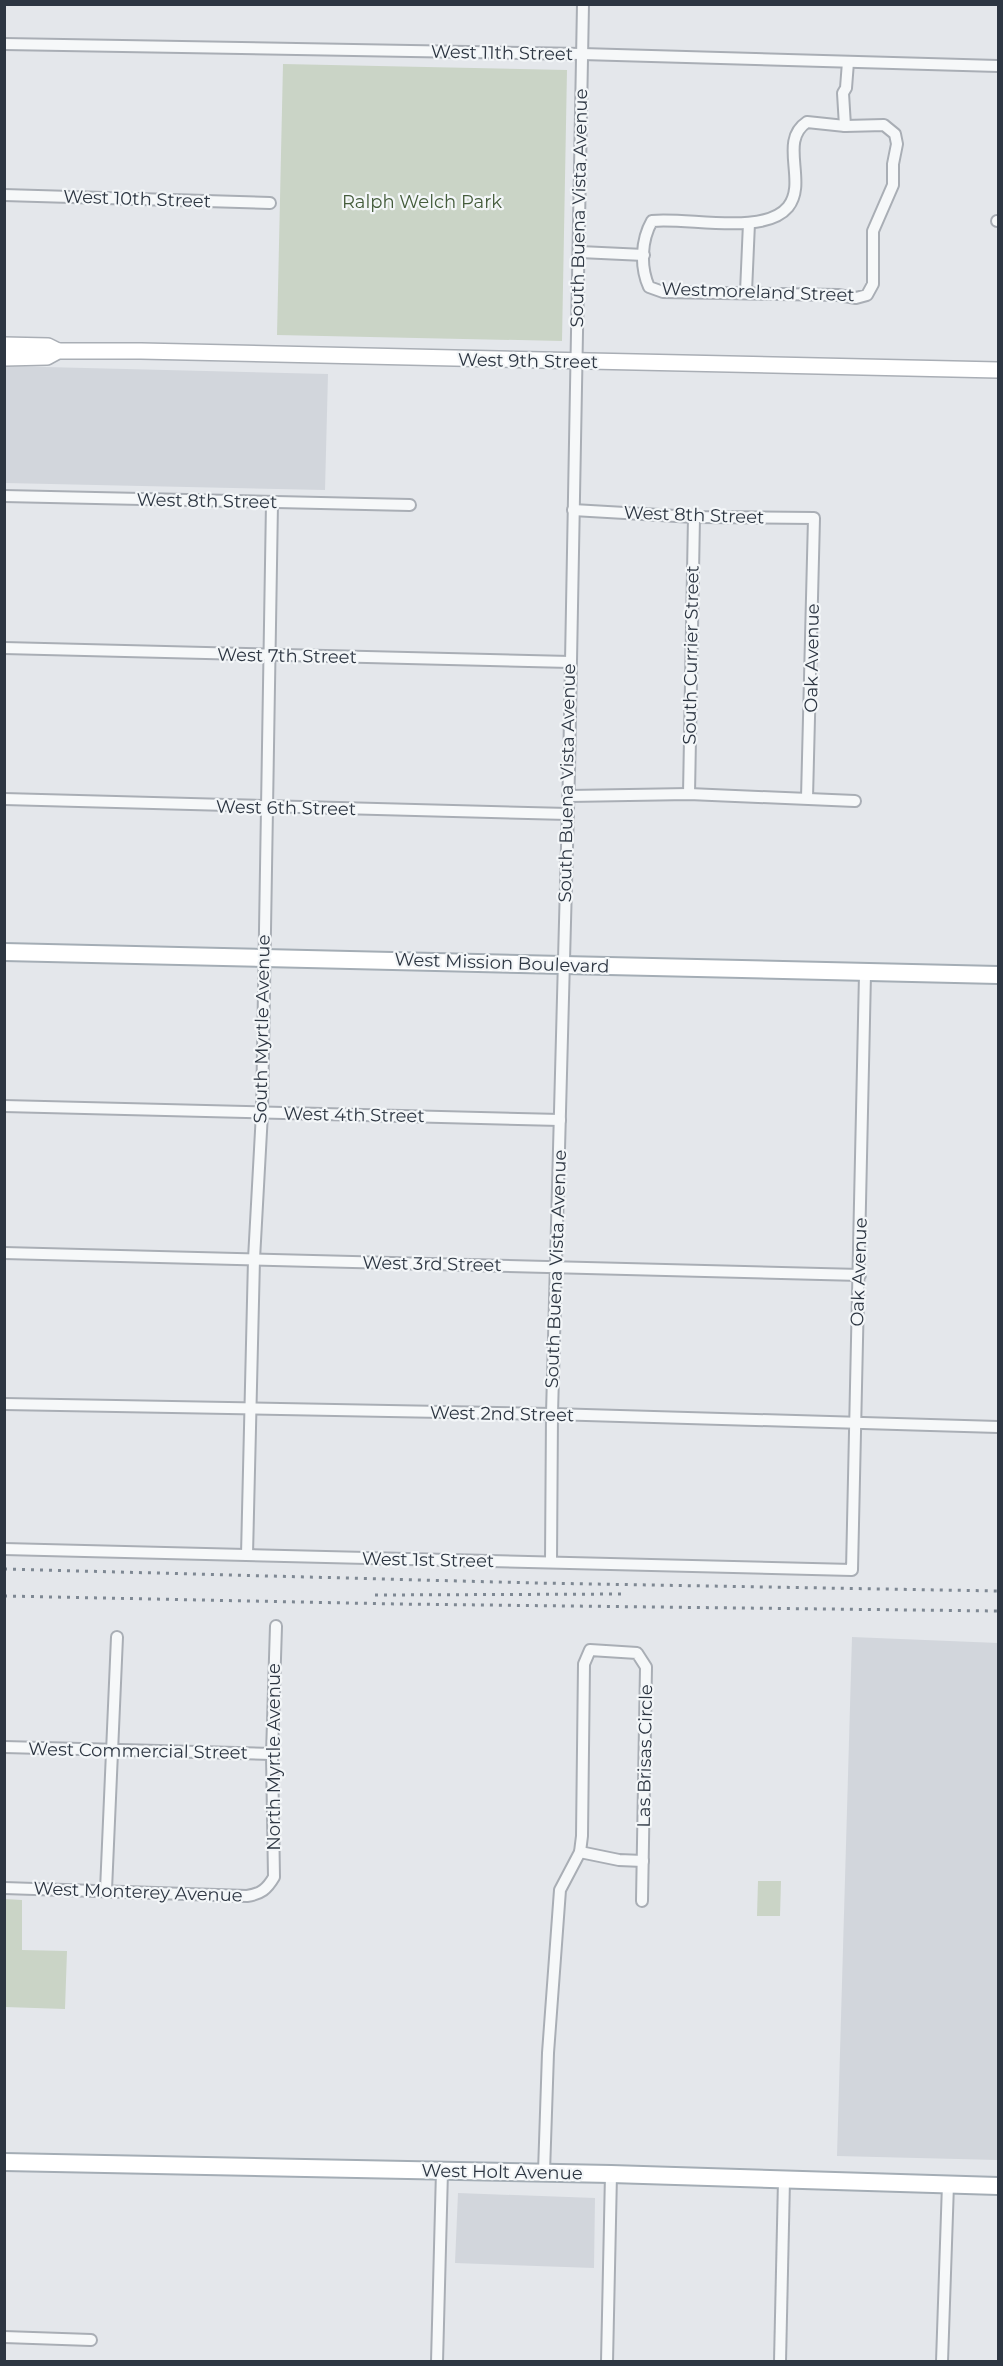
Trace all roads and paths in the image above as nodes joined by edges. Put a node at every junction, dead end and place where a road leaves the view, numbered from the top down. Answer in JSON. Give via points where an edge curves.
{"nodes":[{"id":1,"x":584,"y":4,"type":"edge"},
{"id":2,"x":4,"y":44,"type":"edge"},
{"id":3,"x":582,"y":54,"type":"junction"},
{"id":4,"x":848,"y":62,"type":"junction"},
{"id":5,"x":999,"y":66,"type":"edge"},
{"id":6,"x":845,"y":126,"type":"junction"},
{"id":7,"x":4,"y":195,"type":"edge"},
{"id":8,"x":270,"y":203,"type":"dead end"},
{"id":9,"x":749,"y":223,"type":"junction"},
{"id":10,"x":580,"y":252,"type":"junction"},
{"id":11,"x":644,"y":255,"type":"junction"},
{"id":12,"x":746,"y":292,"type":"junction"},
{"id":13,"x":4,"y":345,"type":"edge"},
{"id":14,"x":58,"y":351,"type":"junction"},
{"id":15,"x":4,"y":357,"type":"edge"},
{"id":16,"x":576,"y":362,"type":"junction"},
{"id":17,"x":999,"y":370,"type":"edge"},
{"id":18,"x":4,"y":496,"type":"edge"},
{"id":19,"x":272,"y":503,"type":"junction"},
{"id":20,"x":410,"y":505,"type":"dead end"},
{"id":21,"x":573,"y":510,"type":"junction"},
{"id":22,"x":694,"y":517,"type":"junction"},
{"id":23,"x":814,"y":518,"type":"joint"},
{"id":24,"x":4,"y":648,"type":"edge"},
{"id":25,"x":269,"y":656,"type":"junction"},
{"id":26,"x":570,"y":663,"type":"junction"},
{"id":27,"x":689,"y":794,"type":"junction"},
{"id":28,"x":568,"y":796,"type":"junction"},
{"id":29,"x":807,"y":798,"type":"junction"},
{"id":30,"x":4,"y":799,"type":"edge"},
{"id":31,"x":855,"y":801,"type":"dead end"},
{"id":32,"x":267,"y":808,"type":"junction"},
{"id":33,"x":568,"y":814,"type":"junction"},
{"id":34,"x":4,"y":952,"type":"edge"},
{"id":35,"x":263,"y":957,"type":"junction"},
{"id":36,"x":563,"y":964,"type":"junction"},
{"id":37,"x":866,"y":974,"type":"junction"},
{"id":38,"x":999,"y":975,"type":"edge"},
{"id":39,"x":4,"y":1106,"type":"edge"},
{"id":40,"x":262,"y":1113,"type":"junction"},
{"id":41,"x":560,"y":1120,"type":"junction"},
{"id":42,"x":4,"y":1253,"type":"edge"},
{"id":43,"x":254,"y":1259,"type":"junction"},
{"id":44,"x":557,"y":1266,"type":"junction"},
{"id":45,"x":860,"y":1275,"type":"junction"},
{"id":46,"x":4,"y":1404,"type":"edge"},
{"id":47,"x":250,"y":1409,"type":"junction"},
{"id":48,"x":552,"y":1414,"type":"junction"},
{"id":49,"x":854,"y":1425,"type":"junction"},
{"id":50,"x":999,"y":1427,"type":"edge"},
{"id":51,"x":4,"y":1549,"type":"edge"},
{"id":52,"x":247,"y":1555,"type":"junction"},
{"id":53,"x":551,"y":1562,"type":"junction"},
{"id":54,"x":852,"y":1570,"type":"joint"},
{"id":55,"x":276,"y":1626,"type":"dead end"},
{"id":56,"x":117,"y":1637,"type":"dead end"},
{"id":57,"x":4,"y":1747,"type":"edge"},
{"id":58,"x":110,"y":1751,"type":"junction"},
{"id":59,"x":272,"y":1754,"type":"junction"},
{"id":60,"x":580,"y":1852,"type":"junction"},
{"id":61,"x":643,"y":1861,"type":"junction"},
{"id":62,"x":268,"y":1887,"type":"joint"},
{"id":63,"x":4,"y":1888,"type":"edge"},
{"id":64,"x":106,"y":1890,"type":"junction"},
{"id":65,"x":642,"y":1901,"type":"dead end"},
{"id":66,"x":4,"y":2162,"type":"edge"},
{"id":67,"x":442,"y":2171,"type":"junction"},
{"id":68,"x":544,"y":2172,"type":"junction"},
{"id":69,"x":611,"y":2174,"type":"junction"},
{"id":70,"x":784,"y":2180,"type":"junction"},
{"id":71,"x":948,"y":2184,"type":"junction"},
{"id":72,"x":999,"y":2186,"type":"edge"},
{"id":73,"x":4,"y":2337,"type":"edge"},
{"id":74,"x":91,"y":2340,"type":"dead end"},
{"id":75,"x":437,"y":2361,"type":"edge"},
{"id":76,"x":607,"y":2361,"type":"edge"},
{"id":77,"x":780,"y":2361,"type":"edge"},
{"id":78,"x":942,"y":2361,"type":"edge"}],
"edges":[{"from":1,"to":3,"type":"street","name":"South Buena Vista Avenue"},
{"from":2,"to":3,"type":"street","name":"West 11th Street"},
{"from":3,"to":4,"type":"street","name":"West 11th Street"},
{"from":3,"to":10,"type":"street","name":"South Buena Vista Avenue"},
{"from":4,"to":5,"type":"street","name":"West 11th Street"},
{"from":4,"to":6,"type":"street"},
{"from":6,"to":9,"type":"street","via":[[807,122],[796,129],[794,200],[769,221]]},
{"from":6,"to":12,"type":"street","name":"Westmoreland Street","via":[[884,125],[895,134],[897,144],[893,185],[873,231],[873,284],[867,295],[856,298]]},
{"from":7,"to":8,"type":"street","name":"West 10th Street"},
{"from":9,"to":11,"type":"street","via":[[652,221],[646,232]]},
{"from":9,"to":12,"type":"street"},
{"from":10,"to":11,"type":"street"},
{"from":10,"to":16,"type":"street","name":"South Buena Vista Avenue"},
{"from":11,"to":12,"type":"street","name":"Westmoreland Street","via":[[644,275],[650,287],[663,292]]},
{"from":13,"to":14,"type":"street","name":"West 9th Street","via":[[48,346]]},
{"from":14,"to":15,"type":"street","name":"West 9th Street","via":[[47,357]]},
{"from":14,"to":16,"type":"street","name":"West 9th Street"},
{"from":16,"to":17,"type":"street","name":"West 9th Street"},
{"from":16,"to":21,"type":"street","name":"South Buena Vista Avenue"},
{"from":18,"to":19,"type":"street","name":"West 8th Street"},
{"from":19,"to":20,"type":"street","name":"West 8th Street"},
{"from":19,"to":25,"type":"street","name":"South Myrtle Avenue"},
{"from":21,"to":22,"type":"street","name":"West 8th Street"},
{"from":21,"to":26,"type":"street","name":"South Buena Vista Avenue"},
{"from":22,"to":23,"type":"street","name":"West 8th Street"},
{"from":22,"to":27,"type":"street","name":"South Currier Street"},
{"from":23,"to":29,"type":"street","name":"Oak Avenue"},
{"from":24,"to":25,"type":"street","name":"West 7th Street"},
{"from":25,"to":26,"type":"street","name":"West 7th Street"},
{"from":25,"to":32,"type":"street","name":"South Myrtle Avenue"},
{"from":26,"to":28,"type":"street","name":"South Buena Vista Avenue"},
{"from":27,"to":28,"type":"street"},
{"from":27,"to":29,"type":"street"},
{"from":28,"to":33,"type":"street","name":"South Buena Vista Avenue"},
{"from":29,"to":31,"type":"street"},
{"from":30,"to":32,"type":"street","name":"West 6th Street"},
{"from":32,"to":33,"type":"street","name":"West 6th Street"},
{"from":32,"to":35,"type":"street","name":"South Myrtle Avenue"},
{"from":33,"to":36,"type":"street","name":"South Buena Vista Avenue"},
{"from":34,"to":35,"type":"main road","name":"West Mission Boulevard"},
{"from":35,"to":36,"type":"main road","name":"West Mission Boulevard"},
{"from":35,"to":40,"type":"street","name":"South Myrtle Avenue"},
{"from":36,"to":37,"type":"main road","name":"West Mission Boulevard"},
{"from":36,"to":41,"type":"street","name":"South Buena Vista Avenue"},
{"from":37,"to":38,"type":"main road","name":"West Mission Boulevard"},
{"from":37,"to":45,"type":"street","name":"Oak Avenue"},
{"from":39,"to":40,"type":"street","name":"West 4th Street"},
{"from":40,"to":41,"type":"street","name":"West 4th Street"},
{"from":40,"to":43,"type":"street","name":"South Myrtle Avenue"},
{"from":41,"to":44,"type":"street","name":"South Buena Vista Avenue"},
{"from":42,"to":43,"type":"street","name":"West 3rd Street"},
{"from":43,"to":44,"type":"street","name":"West 3rd Street"},
{"from":43,"to":47,"type":"street","name":"South Myrtle Avenue"},
{"from":44,"to":45,"type":"street","name":"West 3rd Street"},
{"from":44,"to":48,"type":"street","name":"South Buena Vista Avenue"},
{"from":45,"to":49,"type":"street","name":"Oak Avenue"},
{"from":46,"to":47,"type":"street","name":"West 2nd Street"},
{"from":47,"to":48,"type":"street","name":"West 2nd Street"},
{"from":47,"to":52,"type":"street","name":"South Myrtle Avenue"},
{"from":48,"to":49,"type":"street","name":"West 2nd Street"},
{"from":48,"to":53,"type":"street","name":"South Buena Vista Avenue"},
{"from":49,"to":50,"type":"street","name":"West 2nd Street"},
{"from":49,"to":54,"type":"street","name":"Oak Avenue"},
{"from":51,"to":52,"type":"street","name":"West 1st Street"},
{"from":52,"to":53,"type":"street","name":"West 1st Street"},
{"from":53,"to":54,"type":"street","name":"West 1st Street"},
{"from":55,"to":59,"type":"street","name":"North Myrtle Avenue"},
{"from":56,"to":58,"type":"street"},
{"from":57,"to":58,"type":"street","name":"West Commercial Street"},
{"from":58,"to":59,"type":"street","name":"West Commercial Street"},
{"from":58,"to":64,"type":"street"},
{"from":59,"to":62,"type":"street","name":"North Myrtle Avenue","via":[[274,1877]]},
{"from":60,"to":61,"type":"street"},
{"from":60,"to":61,"type":"street","name":"Las Brisas Circle","via":[[584,1664],[590,1650],[637,1653],[646,1666]]},
{"from":60,"to":68,"type":"street","name":"Las Brisas Circle","via":[[560,1890]]},
{"from":61,"to":65,"type":"street","name":"Las Brisas Circle"},
{"from":62,"to":64,"type":"street","name":"West Monterey Avenue","via":[[260,1894],[247,1896]]},
{"from":63,"to":64,"type":"street","name":"West Monterey Avenue"},
{"from":66,"to":67,"type":"main road","name":"West Holt Avenue"},
{"from":67,"to":68,"type":"main road","name":"West Holt Avenue"},
{"from":67,"to":75,"type":"street"},
{"from":68,"to":69,"type":"main road","name":"West Holt Avenue"},
{"from":69,"to":70,"type":"main road","name":"West Holt Avenue"},
{"from":69,"to":76,"type":"street"},
{"from":70,"to":71,"type":"main road","name":"West Holt Avenue"},
{"from":70,"to":77,"type":"street"},
{"from":71,"to":72,"type":"main road","name":"West Holt Avenue"},
{"from":71,"to":78,"type":"street"},
{"from":73,"to":74,"type":"street"}]}
